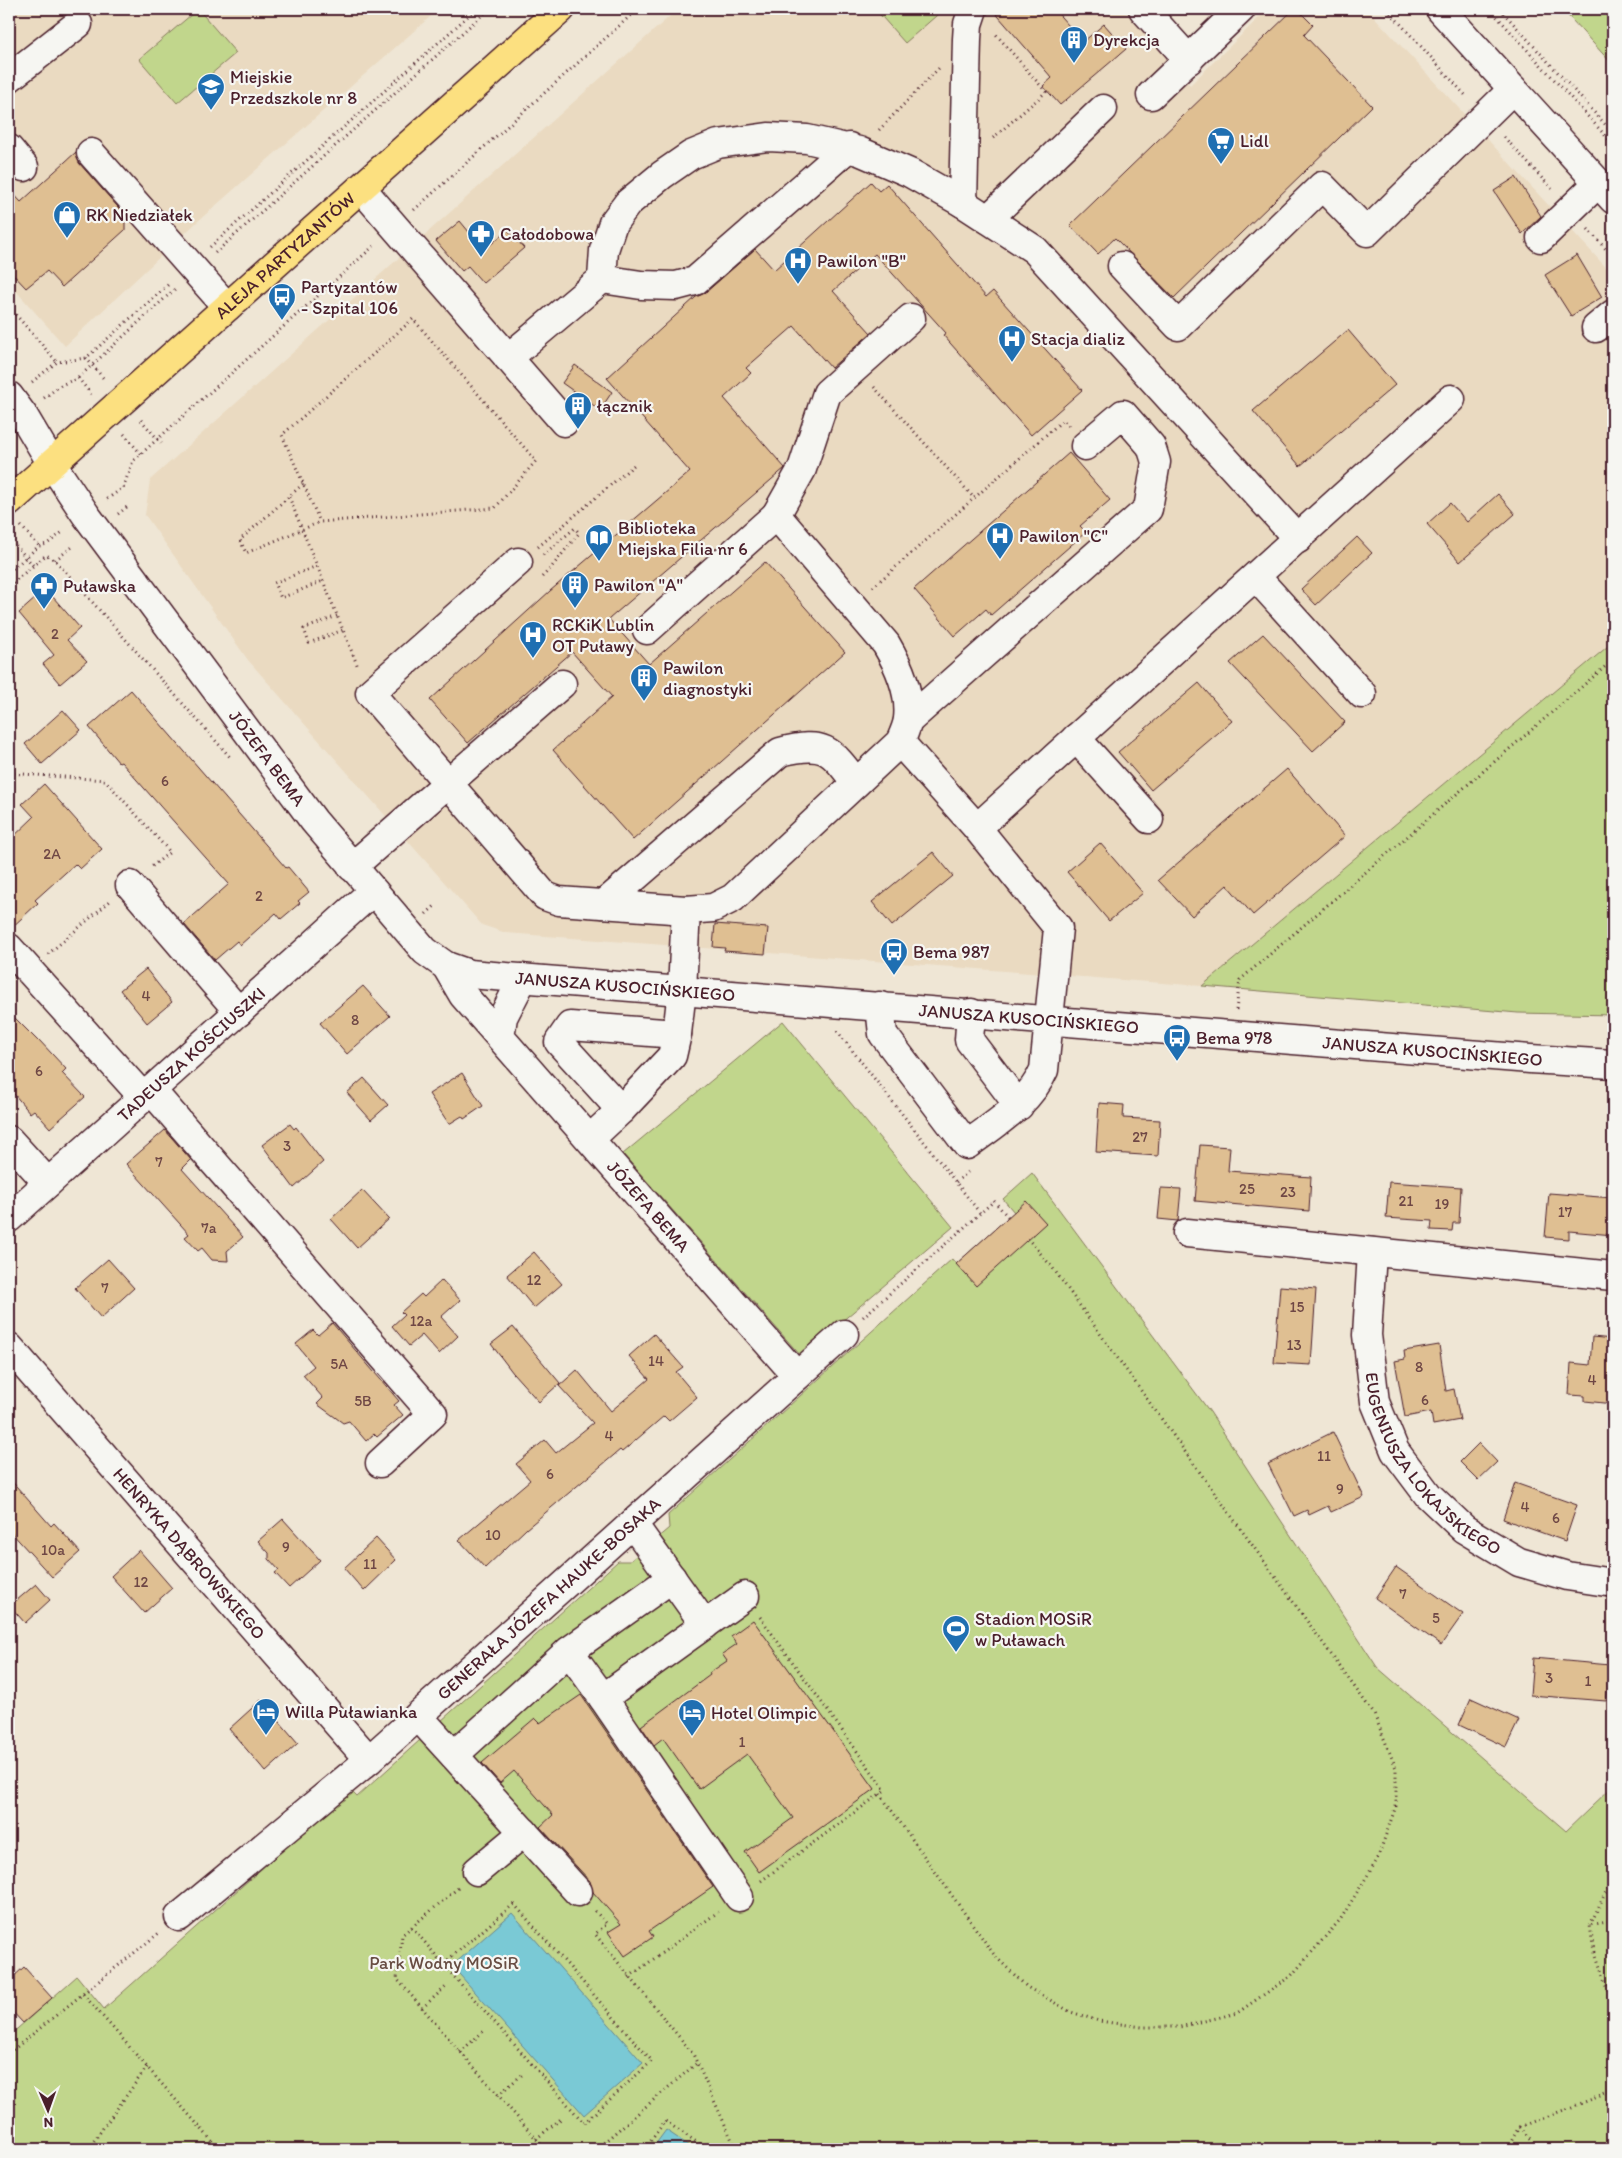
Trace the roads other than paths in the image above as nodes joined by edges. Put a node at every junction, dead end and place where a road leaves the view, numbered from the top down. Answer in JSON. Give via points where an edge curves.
{"nodes":[{"id":1,"x":561,"y":9,"type":"edge"},
{"id":2,"x":973,"y":9,"type":"edge"},
{"id":3,"x":1143,"y":9,"type":"edge"},
{"id":4,"x":1241,"y":9,"type":"edge"},
{"id":5,"x":1440,"y":9,"type":"edge"},
{"id":6,"x":78,"y":24,"type":"dead end"},
{"id":7,"x":1189,"y":60,"type":"junction"},
{"id":8,"x":9,"y":78,"type":"edge"},
{"id":9,"x":1512,"y":88,"type":"junction"},
{"id":10,"x":1151,"y":95,"type":"dead end"},
{"id":11,"x":1103,"y":108,"type":"dead end"},
{"id":12,"x":854,"y":149,"type":"junction"},
{"id":13,"x":91,"y":153,"type":"dead end"},
{"id":14,"x":361,"y":188,"type":"junction"},
{"id":15,"x":1606,"y":191,"type":"edge"},
{"id":16,"x":963,"y":203,"type":"junction"},
{"id":17,"x":988,"y":219,"type":"junction"},
{"id":18,"x":1541,"y":238,"type":"dead end"},
{"id":19,"x":1122,"y":266,"type":"dead end"},
{"id":20,"x":602,"y":278,"type":"junction"},
{"id":21,"x":227,"y":308,"type":"junction"},
{"id":22,"x":911,"y":318,"type":"dead end"},
{"id":23,"x":508,"y":358,"type":"junction"},
{"id":24,"x":1451,"y":399,"type":"dead end"},
{"id":25,"x":16,"y":406,"type":"edge"},
{"id":26,"x":564,"y":422,"type":"dead end"},
{"id":27,"x":1085,"y":446,"type":"road end"},
{"id":28,"x":52,"y":464,"type":"junction"},
{"id":29,"x":15,"y":514,"type":"edge"},
{"id":30,"x":776,"y":515,"type":"junction"},
{"id":31,"x":1298,"y":539,"type":"junction"},
{"id":32,"x":518,"y":562,"type":"dead end"},
{"id":33,"x":1256,"y":577,"type":"junction"},
{"id":34,"x":647,"y":630,"type":"dead end"},
{"id":35,"x":562,"y":684,"type":"dead end"},
{"id":36,"x":1362,"y":694,"type":"dead end"},
{"id":37,"x":904,"y":731,"type":"junction"},
{"id":38,"x":1076,"y":738,"type":"junction"},
{"id":39,"x":448,"y":783,"type":"junction"},
{"id":40,"x":856,"y":783,"type":"junction"},
{"id":41,"x":1149,"y":819,"type":"dead end"},
{"id":42,"x":977,"y":828,"type":"junction"},
{"id":43,"x":352,"y":867,"type":"junction"},
{"id":44,"x":130,"y":885,"type":"road end"},
{"id":45,"x":373,"y":891,"type":"junction"},
{"id":46,"x":604,"y":904,"type":"junction"},
{"id":47,"x":686,"y":910,"type":"junction"},
{"id":48,"x":9,"y":948,"type":"edge"},
{"id":49,"x":446,"y":966,"type":"junction"},
{"id":50,"x":523,"y":978,"type":"junction"},
{"id":51,"x":682,"y":990,"type":"junction"},
{"id":52,"x":880,"y":1006,"type":"junction"},
{"id":53,"x":239,"y":1012,"type":"junction"},
{"id":54,"x":971,"y":1013,"type":"junction"},
{"id":55,"x":1051,"y":1020,"type":"junction"},
{"id":56,"x":677,"y":1034,"type":"junction"},
{"id":57,"x":500,"y":1037,"type":"junction"},
{"id":58,"x":1613,"y":1064,"type":"edge"},
{"id":59,"x":147,"y":1094,"type":"junction"},
{"id":60,"x":1019,"y":1106,"type":"junction"},
{"id":61,"x":621,"y":1110,"type":"junction"},
{"id":62,"x":9,"y":1140,"type":"edge"},
{"id":63,"x":590,"y":1140,"type":"junction"},
{"id":64,"x":48,"y":1183,"type":"junction"},
{"id":65,"x":9,"y":1218,"type":"edge"},
{"id":66,"x":1187,"y":1233,"type":"dead end"},
{"id":67,"x":1372,"y":1252,"type":"junction"},
{"id":68,"x":1613,"y":1276,"type":"edge"},
{"id":69,"x":844,"y":1334,"type":"road end"},
{"id":70,"x":9,"y":1348,"type":"edge"},
{"id":71,"x":798,"y":1376,"type":"junction"},
{"id":72,"x":380,"y":1463,"type":"dead end"},
{"id":73,"x":633,"y":1524,"type":"junction"},
{"id":74,"x":672,"y":1578,"type":"junction"},
{"id":75,"x":1613,"y":1583,"type":"edge"},
{"id":76,"x":745,"y":1596,"type":"road end"},
{"id":77,"x":705,"y":1625,"type":"junction"},
{"id":78,"x":568,"y":1651,"type":"junction"},
{"id":79,"x":604,"y":1698,"type":"junction"},
{"id":80,"x":418,"y":1716,"type":"junction"},
{"id":81,"x":454,"y":1755,"type":"junction"},
{"id":82,"x":369,"y":1760,"type":"junction"},
{"id":83,"x":524,"y":1832,"type":"junction"},
{"id":84,"x":477,"y":1871,"type":"road end"},
{"id":85,"x":578,"y":1892,"type":"road end"},
{"id":86,"x":739,"y":1896,"type":"dead end"},
{"id":87,"x":179,"y":1917,"type":"road end"}],
"edges":[{"from":1,"to":14,"type":"main road","name":"ALEJA PARTYZANTÓW"},
{"from":2,"to":16,"type":"street","via":[[967,39]]},
{"from":3,"to":7,"type":"street"},
{"from":4,"to":7,"type":"street"},
{"from":5,"to":9,"type":"street"},
{"from":6,"to":8,"type":"street"},
{"from":7,"to":10,"type":"street"},
{"from":9,"to":15,"type":"street"},
{"from":9,"to":19,"type":"street","via":[[1367,232],[1322,186],[1178,326]]},
{"from":11,"to":17,"type":"street"},
{"from":12,"to":16,"type":"street","via":[[910,173]]},
{"from":12,"to":20,"type":"street","via":[[695,280],[676,286],[642,285]]},
{"from":12,"to":20,"type":"street","via":[[807,139],[768,136],[718,144],[692,155],[628,203],[613,224],[604,250]]},
{"from":13,"to":21,"type":"street"},
{"from":14,"to":21,"type":"main road","name":"ALEJA PARTYZANTÓW"},
{"from":14,"to":23,"type":"street"},
{"from":15,"to":18,"type":"street"},
{"from":16,"to":17,"type":"street"},
{"from":17,"to":31,"type":"street","via":[[1035,250]]},
{"from":20,"to":23,"type":"street"},
{"from":21,"to":28,"type":"main road","name":"ALEJA PARTYZANTÓW"},
{"from":22,"to":30,"type":"street","via":[[827,393],[802,469]]},
{"from":23,"to":26,"type":"street"},
{"from":24,"to":31,"type":"street"},
{"from":25,"to":28,"type":"street","name":"JÓZEFA BEMA"},
{"from":27,"to":37,"type":"street","via":[[1122,414],[1151,446],[1156,462],[1148,509]]},
{"from":28,"to":29,"type":"main road","name":"ALEJA PARTYZANTÓW"},
{"from":28,"to":43,"type":"street","name":"JÓZEFA BEMA","via":[[253,742]]},
{"from":30,"to":34,"type":"street"},
{"from":30,"to":37,"type":"street","via":[[886,644],[898,664],[908,704]]},
{"from":31,"to":33,"type":"street"},
{"from":32,"to":39,"type":"street","via":[[370,693]]},
{"from":33,"to":36,"type":"street"},
{"from":33,"to":38,"type":"street"},
{"from":35,"to":39,"type":"street"},
{"from":37,"to":40,"type":"street"},
{"from":37,"to":42,"type":"street"},
{"from":38,"to":41,"type":"street"},
{"from":38,"to":42,"type":"street"},
{"from":39,"to":43,"type":"street"},
{"from":39,"to":46,"type":"street","via":[[545,896],[559,901]]},
{"from":40,"to":46,"type":"street","via":[[826,749],[804,746],[780,752]]},
{"from":40,"to":47,"type":"street","via":[[733,898],[713,908]]},
{"from":42,"to":55,"type":"street","via":[[1058,928]]},
{"from":43,"to":45,"type":"street","name":"JÓZEFA BEMA"},
{"from":44,"to":53,"type":"street"},
{"from":45,"to":49,"type":"street","name":"JÓZEFA BEMA","via":[[425,951]]},
{"from":45,"to":53,"type":"street","name":"TADEUSZA KOŚCIUSZKI"},
{"from":46,"to":47,"type":"street"},
{"from":47,"to":51,"type":"street"},
{"from":48,"to":59,"type":"street"},
{"from":49,"to":50,"type":"street","name":"JANUSZA KUSOCIŃSKIEGO","via":[[469,974]]},
{"from":49,"to":57,"type":"street","name":"JÓZEFA BEMA","via":[[463,994]]},
{"from":50,"to":51,"type":"street","name":"JANUSZA KUSOCIŃSKIEGO"},
{"from":50,"to":57,"type":"street","via":[[503,1017]]},
{"from":51,"to":52,"type":"street","name":"JANUSZA KUSOCIŃSKIEGO"},
{"from":51,"to":56,"type":"street"},
{"from":52,"to":54,"type":"street","name":"JANUSZA KUSOCIŃSKIEGO"},
{"from":52,"to":60,"type":"street","via":[[883,1034],[967,1145]]},
{"from":53,"to":59,"type":"street","name":"TADEUSZA KOŚCIUSZKI"},
{"from":54,"to":55,"type":"street","name":"JANUSZA KUSOCIŃSKIEGO"},
{"from":54,"to":60,"type":"street","via":[[970,1040]]},
{"from":55,"to":58,"type":"street","name":"JANUSZA KUSOCIŃSKIEGO"},
{"from":55,"to":60,"type":"street","via":[[1044,1070],[1038,1086]]},
{"from":56,"to":61,"type":"street","via":[[672,1056]]},
{"from":56,"to":61,"type":"street","via":[[570,1026],[559,1042]]},
{"from":57,"to":63,"type":"street","name":"JÓZEFA BEMA"},
{"from":59,"to":64,"type":"street","name":"TADEUSZA KOŚCIUSZKI"},
{"from":59,"to":72,"type":"street","via":[[433,1414]]},
{"from":61,"to":63,"type":"street"},
{"from":62,"to":64,"type":"street"},
{"from":63,"to":71,"type":"street","name":"JÓZEFA BEMA"},
{"from":64,"to":65,"type":"street","name":"TADEUSZA KOŚCIUSZKI"},
{"from":66,"to":67,"type":"street"},
{"from":67,"to":68,"type":"street"},
{"from":67,"to":75,"type":"street","name":"EUGENIUSZA LOKAJSKIEGO","via":[[1366,1335],[1375,1402],[1395,1451],[1428,1495],[1464,1529],[1518,1562],[1567,1576]]},
{"from":69,"to":71,"type":"street","name":"GENERAŁA JÓZEFA HAUKE-BOSAKA"},
{"from":70,"to":82,"type":"street","name":"HENRYKA DĄBROWSKIEGO"},
{"from":71,"to":73,"type":"street","name":"GENERAŁA JÓZEFA HAUKE-BOSAKA"},
{"from":73,"to":74,"type":"street"},
{"from":73,"to":80,"type":"street","name":"GENERAŁA JÓZEFA HAUKE-BOSAKA"},
{"from":74,"to":77,"type":"street"},
{"from":74,"to":78,"type":"street"},
{"from":76,"to":77,"type":"street"},
{"from":77,"to":79,"type":"street"},
{"from":78,"to":79,"type":"street"},
{"from":78,"to":81,"type":"street"},
{"from":79,"to":86,"type":"street"},
{"from":80,"to":81,"type":"street"},
{"from":80,"to":82,"type":"street","name":"GENERAŁA JÓZEFA HAUKE-BOSAKA"},
{"from":81,"to":83,"type":"street"},
{"from":82,"to":87,"type":"street","name":"GENERAŁA JÓZEFA HAUKE-BOSAKA"},
{"from":83,"to":84,"type":"street"},
{"from":83,"to":85,"type":"street"}]}
